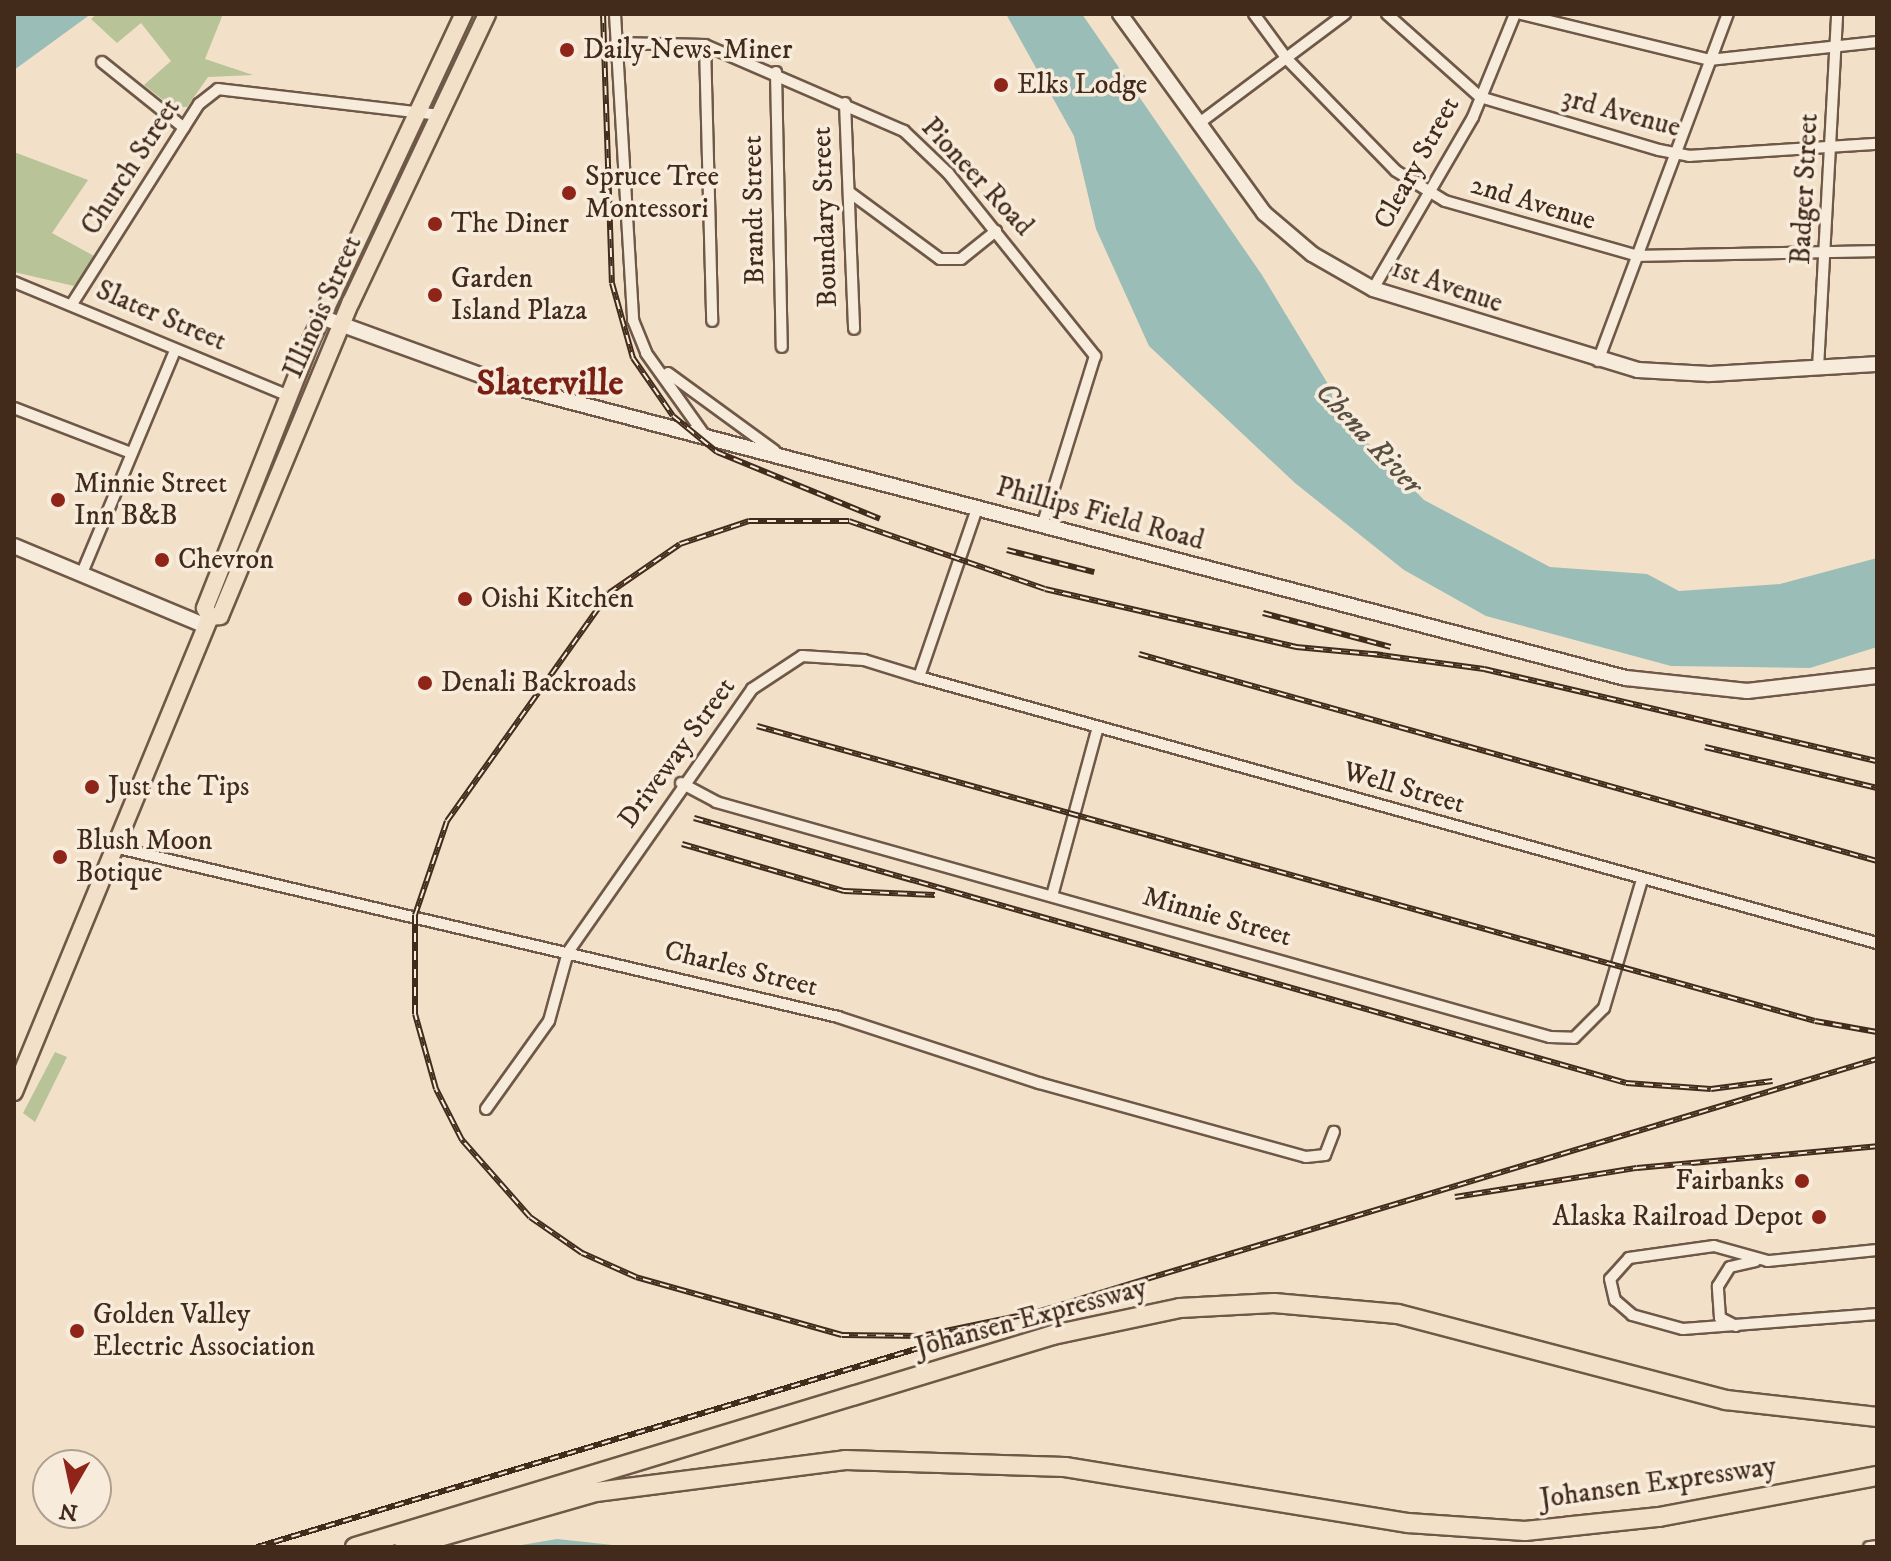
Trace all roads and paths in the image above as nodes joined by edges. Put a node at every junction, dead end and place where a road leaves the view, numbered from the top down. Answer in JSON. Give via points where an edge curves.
{"nodes":[{"id":1,"x":464,"y":14,"type":"edge"},
{"id":2,"x":487,"y":14,"type":"edge"},
{"id":3,"x":615,"y":14,"type":"edge"},
{"id":4,"x":1120,"y":14,"type":"edge"},
{"id":5,"x":1254,"y":14,"type":"edge"},
{"id":6,"x":1345,"y":14,"type":"edge"},
{"id":7,"x":1387,"y":14,"type":"edge"},
{"id":8,"x":1518,"y":14,"type":"edge"},
{"id":9,"x":1728,"y":14,"type":"edge"},
{"id":10,"x":1837,"y":14,"type":"edge"},
{"id":11,"x":1877,"y":42,"type":"edge"},
{"id":12,"x":616,"y":43,"type":"junction"},
{"id":13,"x":705,"y":45,"type":"junction"},
{"id":14,"x":1837,"y":47,"type":"junction"},
{"id":15,"x":1287,"y":59,"type":"junction"},
{"id":16,"x":1709,"y":60,"type":"junction"},
{"id":17,"x":102,"y":62,"type":"dead end"},
{"id":18,"x":776,"y":72,"type":"junction"},
{"id":19,"x":1480,"y":97,"type":"junction"},
{"id":20,"x":845,"y":103,"type":"junction"},
{"id":21,"x":417,"y":111,"type":"junction"},
{"id":22,"x":441,"y":115,"type":"junction"},
{"id":23,"x":1198,"y":124,"type":"junction"},
{"id":24,"x":184,"y":128,"type":"junction"},
{"id":25,"x":1877,"y":144,"type":"edge"},
{"id":26,"x":1831,"y":150,"type":"junction"},
{"id":27,"x":1676,"y":154,"type":"junction"},
{"id":28,"x":849,"y":192,"type":"junction"},
{"id":29,"x":1430,"y":194,"type":"junction"},
{"id":30,"x":996,"y":231,"type":"junction"},
{"id":31,"x":1877,"y":251,"type":"edge"},
{"id":32,"x":1826,"y":252,"type":"junction"},
{"id":33,"x":1638,"y":256,"type":"junction"},
{"id":34,"x":14,"y":282,"type":"edge"},
{"id":35,"x":1373,"y":289,"type":"junction"},
{"id":36,"x":72,"y":304,"type":"junction"},
{"id":37,"x":321,"y":317,"type":"junction"},
{"id":38,"x":712,"y":321,"type":"dead end"},
{"id":39,"x":340,"y":327,"type":"junction"},
{"id":40,"x":854,"y":329,"type":"dead end"},
{"id":41,"x":782,"y":347,"type":"dead end"},
{"id":42,"x":175,"y":351,"type":"junction"},
{"id":43,"x":646,"y":353,"type":"junction"},
{"id":44,"x":1598,"y":361,"type":"junction"},
{"id":45,"x":1877,"y":364,"type":"edge"},
{"id":46,"x":1818,"y":368,"type":"junction"},
{"id":47,"x":289,"y":396,"type":"junction"},
{"id":48,"x":14,"y":408,"type":"edge"},
{"id":49,"x":708,"y":439,"type":"junction"},
{"id":50,"x":131,"y":453,"type":"junction"},
{"id":51,"x":792,"y":460,"type":"junction"},
{"id":52,"x":977,"y":509,"type":"junction"},
{"id":53,"x":1042,"y":526,"type":"junction"},
{"id":54,"x":14,"y":546,"type":"edge"},
{"id":55,"x":82,"y":573,"type":"junction"},
{"id":56,"x":208,"y":622,"type":"junction"},
{"id":57,"x":1877,"y":676,"type":"edge"},
{"id":58,"x":919,"y":677,"type":"junction"},
{"id":59,"x":1098,"y":727,"type":"junction"},
{"id":60,"x":681,"y":783,"type":"junction"},
{"id":61,"x":114,"y":847,"type":"junction"},
{"id":62,"x":1642,"y":880,"type":"junction"},
{"id":63,"x":1052,"y":896,"type":"junction"},
{"id":64,"x":1877,"y":943,"type":"edge"},
{"id":65,"x":568,"y":952,"type":"junction"},
{"id":66,"x":14,"y":1092,"type":"edge"},
{"id":67,"x":486,"y":1109,"type":"dead end"},
{"id":68,"x":1334,"y":1132,"type":"dead end"},
{"id":69,"x":1877,"y":1250,"type":"edge"},
{"id":70,"x":1757,"y":1260,"type":"junction"},
{"id":71,"x":1877,"y":1314,"type":"edge"},
{"id":72,"x":1744,"y":1328,"type":"junction"},
{"id":73,"x":1877,"y":1417,"type":"edge"},
{"id":74,"x":1877,"y":1476,"type":"edge"},
{"id":75,"x":391,"y":1532,"type":"junction"},
{"id":76,"x":1877,"y":1546,"type":"edge"},
{"id":77,"x":346,"y":1547,"type":"edge"},
{"id":78,"x":355,"y":1547,"type":"edge"},
{"id":79,"x":404,"y":1547,"type":"edge"},
{"id":80,"x":1869,"y":1547,"type":"edge"}],
"edges":[{"from":1,"to":21,"type":"main road","name":"Illinois Street"},
{"from":2,"to":22,"type":"main road","name":"Illinois Street"},
{"from":3,"to":12,"type":"street"},
{"from":4,"to":23,"type":"street","name":"1st Avenue"},
{"from":5,"to":15,"type":"street","name":"2nd Avenue"},
{"from":6,"to":15,"type":"street"},
{"from":7,"to":19,"type":"street","name":"3rd Avenue"},
{"from":8,"to":16,"type":"street"},
{"from":8,"to":19,"type":"street","name":"Cleary Street"},
{"from":9,"to":16,"type":"street"},
{"from":10,"to":14,"type":"street","name":"Badger Street"},
{"from":11,"to":14,"type":"street"},
{"from":12,"to":13,"type":"street","name":"Pioneer Road"},
{"from":12,"to":43,"type":"street","via":[[626,288]]},
{"from":13,"to":18,"type":"street","name":"Pioneer Road"},
{"from":13,"to":38,"type":"street"},
{"from":14,"to":16,"type":"street"},
{"from":14,"to":26,"type":"street","name":"Badger Street"},
{"from":15,"to":23,"type":"street"},
{"from":15,"to":29,"type":"street","name":"2nd Avenue","via":[[1396,171]]},
{"from":16,"to":27,"type":"street"},
{"from":17,"to":24,"type":"street"},
{"from":18,"to":20,"type":"street","name":"Pioneer Road"},
{"from":18,"to":41,"type":"street","name":"Brandt Street"},
{"from":19,"to":27,"type":"street","name":"3rd Avenue"},
{"from":19,"to":29,"type":"street","name":"Cleary Street"},
{"from":20,"to":28,"type":"street","name":"Boundary Street"},
{"from":20,"to":30,"type":"street","name":"Pioneer Road","via":[[904,131]]},
{"from":21,"to":22,"type":"street","name":"Church Street"},
{"from":21,"to":24,"type":"street","name":"Church Street","via":[[233,87],[208,94]]},
{"from":21,"to":37,"type":"main road","name":"Illinois Street"},
{"from":22,"to":39,"type":"main road","name":"Illinois Street"},
{"from":23,"to":35,"type":"street","name":"1st Avenue","via":[[1264,213],[1312,254]]},
{"from":24,"to":36,"type":"street","name":"Church Street"},
{"from":25,"to":26,"type":"street","name":"3rd Avenue"},
{"from":26,"to":27,"type":"street","name":"3rd Avenue"},
{"from":26,"to":32,"type":"street","name":"Badger Street"},
{"from":27,"to":33,"type":"street"},
{"from":28,"to":30,"type":"street","via":[[940,259],[961,259]]},
{"from":28,"to":40,"type":"street","name":"Boundary Street"},
{"from":29,"to":33,"type":"street","name":"2nd Avenue"},
{"from":29,"to":35,"type":"street","name":"Cleary Street"},
{"from":30,"to":53,"type":"street","name":"Pioneer Road","via":[[1095,356]]},
{"from":31,"to":32,"type":"street","name":"2nd Avenue"},
{"from":32,"to":33,"type":"street","name":"2nd Avenue"},
{"from":32,"to":46,"type":"street","name":"Badger Street"},
{"from":33,"to":44,"type":"street"},
{"from":34,"to":36,"type":"street","name":"Slater Street"},
{"from":35,"to":44,"type":"street","name":"1st Avenue"},
{"from":36,"to":42,"type":"street","name":"Slater Street"},
{"from":37,"to":39,"type":"street","name":"Phillips Field Road"},
{"from":37,"to":47,"type":"main road","name":"Illinois Street"},
{"from":39,"to":49,"type":"street","name":"Phillips Field Road","via":[[511,386]]},
{"from":39,"to":56,"type":"main road","name":"Illinois Street","via":[[220,616]]},
{"from":42,"to":47,"type":"street","name":"Slater Street"},
{"from":42,"to":50,"type":"street"},
{"from":43,"to":49,"type":"street"},
{"from":43,"to":51,"type":"street"},
{"from":44,"to":46,"type":"street","name":"1st Avenue","via":[[1709,374]]},
{"from":45,"to":46,"type":"street","name":"1st Avenue"},
{"from":47,"to":56,"type":"main road","name":"Illinois Street","via":[[205,608]]},
{"from":48,"to":50,"type":"street"},
{"from":49,"to":51,"type":"street","name":"Phillips Field Road"},
{"from":50,"to":55,"type":"street"},
{"from":51,"to":52,"type":"street","name":"Phillips Field Road"},
{"from":52,"to":53,"type":"street","name":"Phillips Field Road"},
{"from":52,"to":58,"type":"street"},
{"from":53,"to":57,"type":"street","name":"Phillips Field Road","via":[[1650,682],[1776,690]]},
{"from":54,"to":55,"type":"street"},
{"from":55,"to":56,"type":"street"},
{"from":56,"to":61,"type":"main road","name":"Illinois Street"},
{"from":58,"to":59,"type":"street","name":"Well Street"},
{"from":58,"to":60,"type":"street","name":"Driveway Street","via":[[864,660],[802,656],[752,689]]},
{"from":59,"to":62,"type":"street","name":"Well Street"},
{"from":59,"to":63,"type":"street"},
{"from":60,"to":63,"type":"street","name":"Minnie Street","via":[[716,802]]},
{"from":60,"to":65,"type":"street","name":"Driveway Street"},
{"from":61,"to":65,"type":"street","name":"Charles Street"},
{"from":61,"to":66,"type":"main road","name":"Illinois Street"},
{"from":62,"to":63,"type":"street","name":"Minnie Street","via":[[1604,1008],[1574,1038],[1524,1031]]},
{"from":62,"to":64,"type":"street","name":"Well Street"},
{"from":65,"to":67,"type":"street","name":"Driveway Street","via":[[549,1021]]},
{"from":65,"to":68,"type":"street","name":"Charles Street","via":[[838,1017],[1039,1083],[1306,1157],[1325,1155]]},
{"from":69,"to":70,"type":"street"},
{"from":70,"to":72,"type":"street","via":[[1730,1267],[1718,1286],[1720,1318]]},
{"from":70,"to":72,"type":"street","via":[[1714,1246],[1640,1255],[1618,1264],[1610,1279],[1615,1300],[1632,1315],[1683,1329]]},
{"from":71,"to":72,"type":"street"},
{"from":73,"to":75,"type":"highway","name":"Johansen Expressway","via":[[1726,1400],[1398,1314],[1274,1303],[1180,1308],[1066,1331]]},
{"from":74,"to":79,"type":"highway","name":"Johansen Expressway","via":[[1620,1523],[1511,1530],[1408,1523],[1065,1467],[845,1460],[596,1492]]},
{"from":75,"to":77,"type":"highway"},
{"from":75,"to":78,"type":"highway","name":"Johansen Expressway"},
{"from":76,"to":80,"type":"street"}]}
